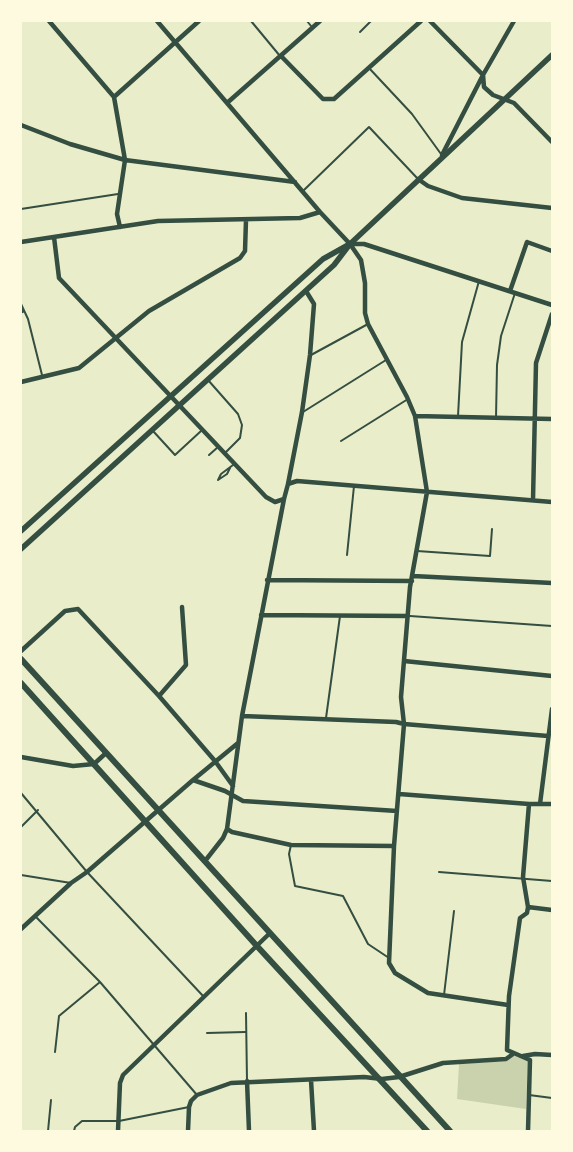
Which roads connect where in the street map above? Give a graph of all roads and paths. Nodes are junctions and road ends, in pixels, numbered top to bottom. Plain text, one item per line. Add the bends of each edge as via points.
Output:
1 (50, 21) edge
2 (157, 21) edge
3 (199, 21) edge
4 (251, 21) edge
5 (307, 21) edge
6 (320, 21) edge
7 (372, 21) edge
8 (421, 21) edge
9 (430, 21) edge
10 (514, 21) edge
11 (313, 28) junction
12 (360, 32) dead end
13 (175, 42) junction
14 (552, 55) edge
15 (281, 56) junction
16 (369, 68) junction
17 (482, 75) junction
18 (114, 97) junction
19 (504, 99) junction
20 (227, 103) junction
21 (21, 125) edge
22 (552, 133) edge
23 (547, 137) junction
24 (552, 142) edge
25 (442, 155) junction
26 (125, 160) junction
27 (418, 178) junction
28 (294, 182) junction
29 (303, 191) junction
30 (121, 194) junction
31 (552, 208) edge
32 (21, 209) edge
33 (320, 212) junction
34 (246, 220) junction
35 (120, 227) junction
36 (54, 237) junction
37 (21, 242) edge
38 (350, 244) junction
39 (552, 251) edge
40 (479, 281) junction
41 (306, 291) junction
42 (513, 292) junction
43 (21, 304) edge
44 (552, 305) edge
45 (22, 311) edge
46 (552, 314) edge
47 (368, 324) junction
48 (116, 337) junction
49 (310, 355) junction
50 (388, 359) junction
51 (42, 377) junction
52 (208, 380) junction
53 (21, 382) edge
54 (170, 396) junction
55 (408, 400) junction
56 (179, 406) junction
57 (302, 412) junction
58 (415, 416) junction
59 (458, 417) junction
60 (496, 418) junction
61 (535, 419) junction
62 (552, 419) edge
63 (152, 430) junction
64 (202, 430) junction
65 (341, 441) dead end
66 (218, 447) junction
67 (224, 454) junction
68 (209, 456) dead end
69 (232, 466) junction
70 (288, 484) junction
71 (354, 486) junction
72 (427, 492) junction
73 (284, 499) junction
74 (534, 500) junction
75 (552, 502) edge
76 (492, 529) dead end
77 (21, 531) edge
78 (21, 549) edge
79 (417, 551) junction
80 (347, 555) dead end
81 (412, 578) junction
82 (267, 580) junction
83 (552, 583) edge
84 (182, 607) dead end
85 (261, 615) junction
86 (340, 616) junction
87 (408, 616) junction
88 (552, 626) edge
89 (21, 651) edge
90 (21, 660) edge
91 (404, 661) junction
92 (552, 676) edge
93 (21, 683) edge
94 (158, 696) junction
95 (552, 711) edge
96 (242, 716) junction
97 (326, 720) junction
98 (404, 724) junction
99 (548, 736) junction
100 (238, 743) junction
101 (106, 753) junction
102 (21, 757) edge
103 (215, 761) junction
104 (94, 764) junction
105 (193, 780) junction
106 (233, 786) junction
107 (21, 793) edge
108 (399, 794) junction
109 (232, 795) junction
110 (530, 804) junction
111 (540, 804) junction
112 (552, 804) edge
113 (38, 810) junction
114 (159, 810) junction
115 (398, 811) junction
116 (145, 821) junction
117 (21, 827) edge
118 (227, 829) junction
119 (291, 844) junction
120 (394, 846) junction
121 (205, 861) junction
122 (87, 872) junction
123 (439, 872) dead end
124 (21, 875) edge
125 (523, 877) junction
126 (552, 881) edge
127 (72, 883) junction
128 (528, 907) junction
129 (552, 910) edge
130 (454, 911) dead end
131 (36, 918) junction
132 (21, 929) edge
133 (270, 933) junction
134 (256, 945) junction
135 (389, 958) junction
136 (100, 982) junction
137 (444, 996) junction
138 (204, 997) junction
139 (508, 1005) junction
140 (246, 1013) dead end
141 (207, 1032) dead end
142 (245, 1032) junction
143 (155, 1044) junction
144 (55, 1052) dead end
145 (513, 1054) junction
146 (552, 1055) edge
147 (522, 1056) junction
148 (399, 1077) junction
149 (382, 1079) junction
150 (311, 1080) junction
151 (247, 1081) junction
152 (197, 1095) junction
153 (529, 1095) junction
154 (552, 1098) edge
155 (51, 1100) dead end
156 (188, 1107) junction
157 (118, 1121) junction
158 (48, 1131) edge
159 (74, 1131) edge
160 (118, 1131) edge
161 (188, 1131) edge
162 (250, 1131) edge
163 (314, 1131) edge
164 (427, 1131) edge
165 (450, 1131) edge
166 (528, 1131) edge

1 - 18 street
2 - 13 street
3 - 13 street
4 - 15 lane
5 - 11 lane
6 - 11 street
7 - 12 lane
8 - 16 street
9 - 17 street
10 - 17 street
11 - 15 street
13 - 18 street
13 - 20 street
14 - 19 main road
15 - 16 street via 322,99 334,99
15 - 20 street
16 - 25 lane via 412,114
17 - 19 street via 484,87
17 - 25 street
18 - 26 street
19 - 23 street via 514,103
19 - 25 main road
20 - 28 street
21 - 26 street
22 - 23 lane
23 - 24 street
25 - 27 main road
26 - 28 street
26 - 30 street
27 - 29 lane via 369,127
27 - 31 street via 428,186 462,198
27 - 38 main road
28 - 29 street
29 - 33 street
30 - 32 lane
30 - 35 street via 117,214
33 - 34 street via 300,218
33 - 38 street
34 - 35 street via 158,221
34 - 48 street via 245,251 240,258 149,311
35 - 36 street
36 - 37 street
36 - 48 street via 59,278
38 - 40 street via 364,244
38 - 41 main road via 334,265
38 - 47 street via 361,260
38 - 54 main road via 323,259
39 - 42 street via 527,242
40 - 42 street
40 - 59 lane via 462,342
41 - 49 street via 314,304
41 - 52 main road
42 - 44 street
42 - 60 lane via 497,365
43 - 45 lane
45 - 51 lane via 28,319
46 - 61 street via 536,363
47 - 49 lane
47 - 50 street
48 - 51 street via 79,368
48 - 54 street
49 - 57 street
50 - 55 street
50 - 57 lane
51 - 53 street
52 - 56 main road
52 - 67 lane via 238,414 242,425 240,438
54 - 56 street
54 - 77 main road
55 - 58 street
55 - 65 lane
56 - 63 main road
56 - 64 street
57 - 70 street
58 - 59 street
58 - 72 street
59 - 60 street
60 - 61 street
61 - 62 street
61 - 74 street
63 - 64 lane via 175,455
63 - 78 main road
64 - 66 street
66 - 67 street
66 - 68 lane
67 - 69 street
69 - 69 lane via 224,471 218,480 227,474
69 - 73 street via 266,498 275,502
70 - 71 street via 296,480
70 - 73 street
71 - 72 street
71 - 80 lane
72 - 74 street
72 - 79 street
73 - 82 street
74 - 75 street
76 - 79 lane via 490,556
79 - 81 street
81 - 82 street
81 - 83 street
81 - 87 street
82 - 85 street
84 - 94 street via 186,665
85 - 86 street
85 - 96 street
86 - 87 street
86 - 97 lane
87 - 88 lane
87 - 91 street
89 - 94 street via 65,612 78,608
90 - 101 main road
91 - 92 street
91 - 98 street via 401,698
93 - 104 main road
94 - 103 street
95 - 99 street
96 - 97 street
96 - 100 street
97 - 98 street
98 - 99 street
98 - 108 street
99 - 111 street
100 - 103 street
100 - 106 street
101 - 104 street
101 - 114 main road
102 - 104 street via 73,766
103 - 105 street
103 - 106 street
104 - 116 main road
105 - 109 street
105 - 114 street
106 - 109 street
107 - 113 lane
108 - 110 street
108 - 115 street
109 - 115 street via 242,801
109 - 118 street
110 - 111 street
110 - 125 street
111 - 112 street
113 - 117 lane
113 - 122 lane
114 - 116 street
114 - 121 main road
115 - 120 street
116 - 122 street
116 - 134 main road
118 - 119 street
118 - 121 street
119 - 120 street
119 - 135 lane via 289,854 295,886 344,896 368,944
120 - 135 street
121 - 133 main road
122 - 127 street
122 - 138 lane
123 - 125 lane
124 - 127 lane
125 - 126 lane
125 - 128 street
127 - 131 street
128 - 129 street
128 - 139 street via 520,918
130 - 137 lane
131 - 132 street
131 - 136 lane
133 - 134 street
133 - 148 main road
134 - 138 street
134 - 149 main road
135 - 137 street via 395,973 428,994
136 - 143 lane
136 - 144 lane via 59,1016
137 - 139 street
138 - 143 street
139 - 145 street via 507,1050
140 - 142 lane
141 - 142 lane
142 - 151 lane
143 - 152 lane
143 - 157 street via 123,1075
145 - 147 street
145 - 148 street via 506,1059 444,1063
146 - 147 street
147 - 153 street via 530,1060
148 - 149 street
148 - 165 main road
149 - 150 street
149 - 164 main road
150 - 151 street
150 - 163 street
151 - 152 street
151 - 162 street
152 - 156 street
153 - 154 lane
153 - 166 street
155 - 158 lane
156 - 157 lane
156 - 161 street
157 - 159 lane via 82,1121
157 - 160 street

